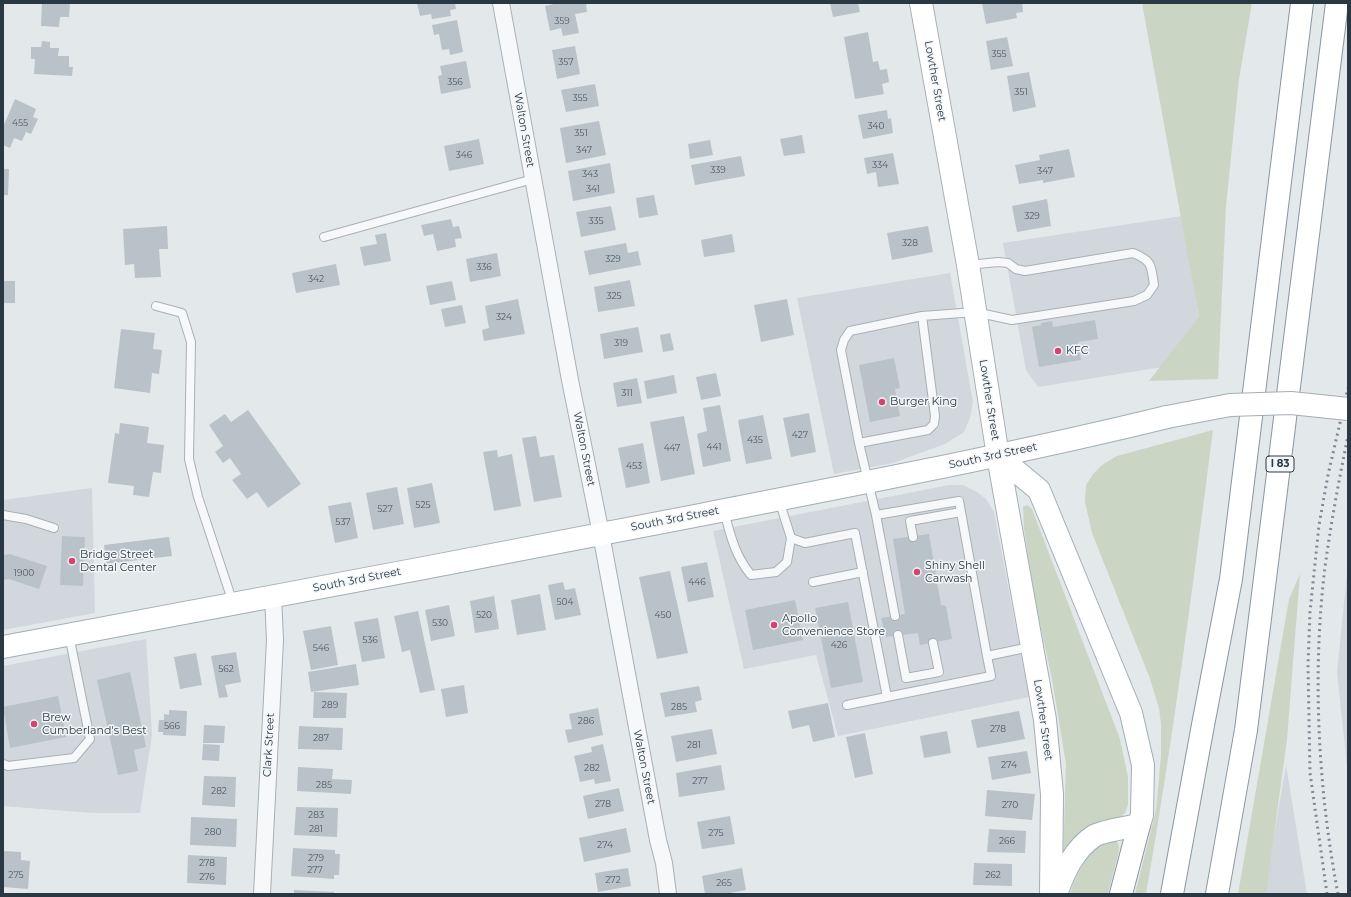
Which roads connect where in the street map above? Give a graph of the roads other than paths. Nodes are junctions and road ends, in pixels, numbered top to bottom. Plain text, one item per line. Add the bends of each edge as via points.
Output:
1 (501, 3) edge
2 (922, 3) edge
3 (1302, 3) edge
4 (1337, 3) edge
5 (533, 179) junction
6 (324, 237) dead end
7 (968, 265) junction
8 (156, 306) dead end
9 (975, 312) junction
10 (922, 316) junction
11 (1348, 408) edge
12 (859, 443) junction
13 (998, 456) junction
14 (868, 481) junction
15 (779, 499) junction
16 (724, 510) junction
17 (961, 512) junction
18 (3, 515) edge
19 (876, 516) junction
20 (54, 528) dead end
21 (601, 534) junction
22 (913, 536) dead end
23 (791, 538) junction
24 (863, 572) junction
25 (814, 582) dead end
26 (273, 596) junction
27 (233, 604) junction
28 (895, 616) dead end
29 (69, 635) junction
30 (898, 635) dead end
31 (933, 643) dead end
32 (3, 647) edge
33 (1031, 647) junction
34 (987, 656) junction
35 (887, 697) junction
36 (847, 705) dead end
37 (3, 764) edge
38 (1139, 824) junction
39 (262, 894) edge
40 (668, 894) edge
41 (1051, 894) edge
42 (1056, 894) edge
43 (1121, 894) edge
44 (1172, 894) edge
45 (1217, 894) edge

1 - 5 street, Walton Street
2 - 7 main road, Lowther Street
3 - 44 main road via 1231,579
4 - 45 main road, I 83 via 1246,730
5 - 6 lane
5 - 21 street, Walton Street
7 - 9 main road, Lowther Street
7 - 9 lane via 1008,263 1016,269 1025,271 1133,253 1143,257 1150,264 1154,285 1147,295 1134,301 1012,320
8 - 27 lane via 182,313 190,342 189,459 198,498
9 - 10 lane
9 - 13 main road, Lowther Street
10 - 12 lane via 934,424 928,430
10 - 12 lane via 850,331 844,340 841,350
11 - 13 main road, South 3rd Street, bridge via 1290,402 1230,405
12 - 14 lane
13 - 14 main road, South 3rd Street
13 - 33 main road, Lowther Street
13 - 38 main road via 1039,490 1130,713 1143,765 1142,815
14 - 15 main road, South 3rd Street
14 - 19 lane
15 - 16 main road, South 3rd Street
15 - 23 lane
16 - 21 main road, South 3rd Street
16 - 23 lane via 732,542 742,564 751,575 776,572 787,562
17 - 19 lane via 959,501
17 - 22 lane via 910,521
17 - 34 lane
18 - 20 lane
19 - 28 lane
21 - 26 main road, South 3rd Street
21 - 40 street, Walton Street
23 - 24 lane via 805,543 855,533
24 - 25 lane
24 - 35 lane
26 - 27 main road, South 3rd Street
26 - 39 street, Clark Street via 275,640
27 - 29 main road, South 3rd Street
29 - 32 main road, South 3rd Street
29 - 37 lane via 90,739 74,758 8,766
30 - 31 lane via 906,678 939,672
33 - 34 lane
33 - 41 main road, Lowther Street via 1045,720 1052,794
34 - 35 lane via 991,676
35 - 36 lane
38 - 42 main road via 1095,835 1076,853 1063,874
38 - 43 main road

